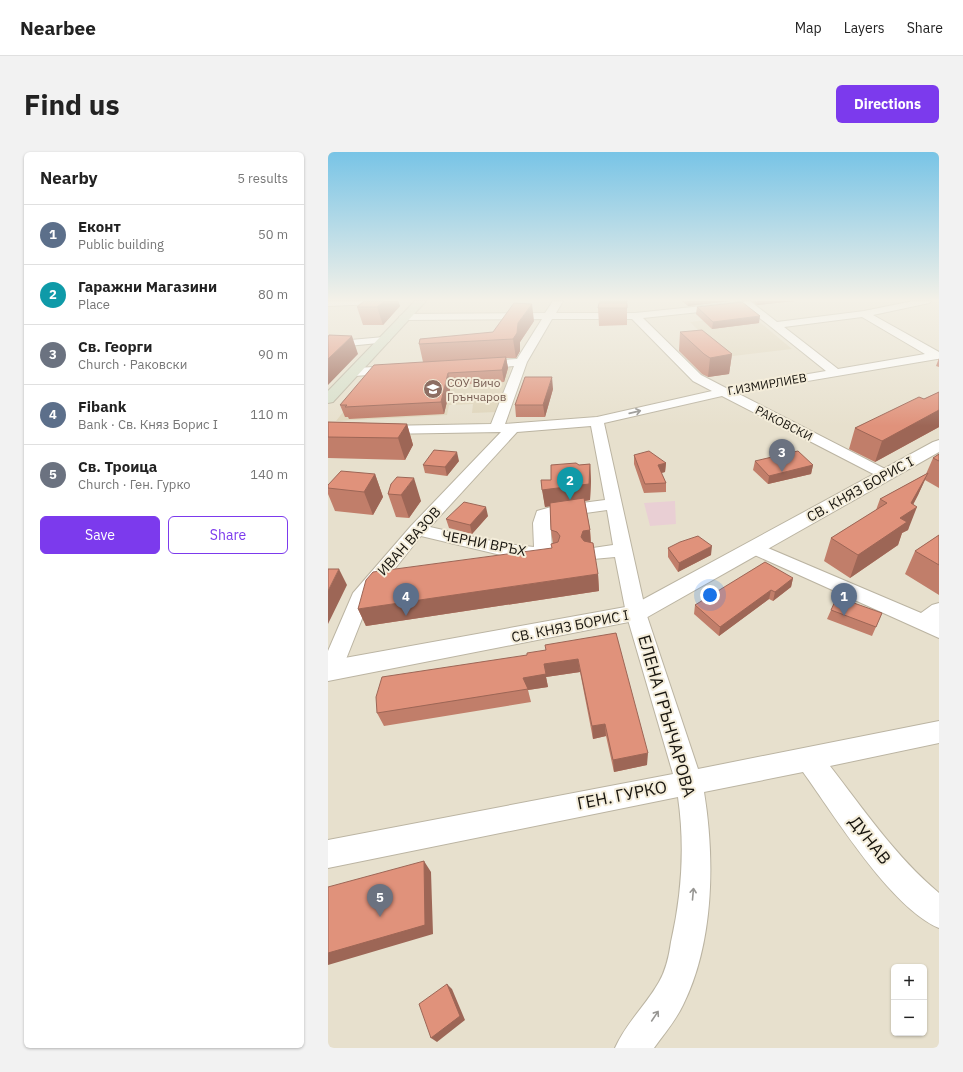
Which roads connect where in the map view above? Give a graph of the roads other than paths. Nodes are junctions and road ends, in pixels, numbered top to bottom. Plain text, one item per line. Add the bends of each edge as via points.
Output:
1 (352, 343) edge
2 (381, 343) edge
3 (532, 343) edge
4 (662, 343) edge
5 (797, 343) edge
6 (915, 343) edge
7 (328, 345) edge
8 (938, 356) edge
9 (521, 362) junction
10 (473, 365) edge
11 (409, 369) edge
12 (354, 372) junction
13 (834, 372) junction
14 (723, 392) junction
15 (328, 399) edge
16 (597, 421) junction
17 (505, 428) junction
18 (365, 431) edge
19 (939, 445) edge
20 (885, 475) junction
21 (614, 504) junction
22 (417, 530) junction
23 (754, 548) junction
24 (624, 550) junction
25 (593, 553) edge
26 (939, 610) edge
27 (636, 613) junction
28 (931, 627) edge
29 (330, 671) edge
30 (939, 732) edge
31 (808, 759) junction
32 (689, 782) junction
33 (328, 854) edge
34 (939, 913) edge
35 (633, 1048) edge

1 - 7 street
2 - 12 main road
3 - 9 street, ИВАН ВАЗОВ
4 - 14 street, РАКОВСКИ via 697,378
5 - 13 street
6 - 8 street
8 - 13 street, Г.ИЗМИРЛИЕВ
9 - 10 street
9 - 17 street, ИВАН ВАЗОВ
11 - 12 street
12 - 15 main road
13 - 14 street, Г.ИЗМИРЛИЕВ
16 -> 14 street, Г.ИЗМИРЛИЕВ
14 - 20 street, РАКОВСКИ
16 - 17 street, Г.ИЗМИРЛИЕВ
16 - 21 street, ЕЛЕНА ГРЪНЧАРОВА
17 - 18 street, Г.ИЗМИРЛИЕВ
17 - 22 street, ИВАН ВАЗОВ via 447,500
19 - 20 street, СВ. КНЯЗ БОРИС I
20 - 23 street, СВ. КНЯЗ БОРИС I
21 - 22 street, ЧЕРНИ ВРЪХ via 543,515 540,520 547,553 505,550
21 - 24 street, ЕЛЕНА ГРЪНЧАРОВА
22 - 29 street, ИВАН ВАЗОВ via 360,598
23 - 27 street, СВ. КНЯЗ БОРИС I
23 - 28 street
24 - 25 street
24 - 27 street, ЕЛЕНА ГРЪНЧАРОВА
26 - 28 street
27 - 29 street, СВ. КНЯЗ БОРИС I
27 - 32 street, ЕЛЕНА ГРЪНЧАРОВА
30 - 31 street, ГЕН. ГУРКО
31 - 32 street, ГЕН. ГУРКО
31 - 34 street, ДУНАВ via 870,842 907,886
32 - 33 street, ГЕН. ГУРКО
35 -> 32 street, ЕЛЕНА ГРЪНЧАРОВА via 671,994 683,964 691,923 697,858

